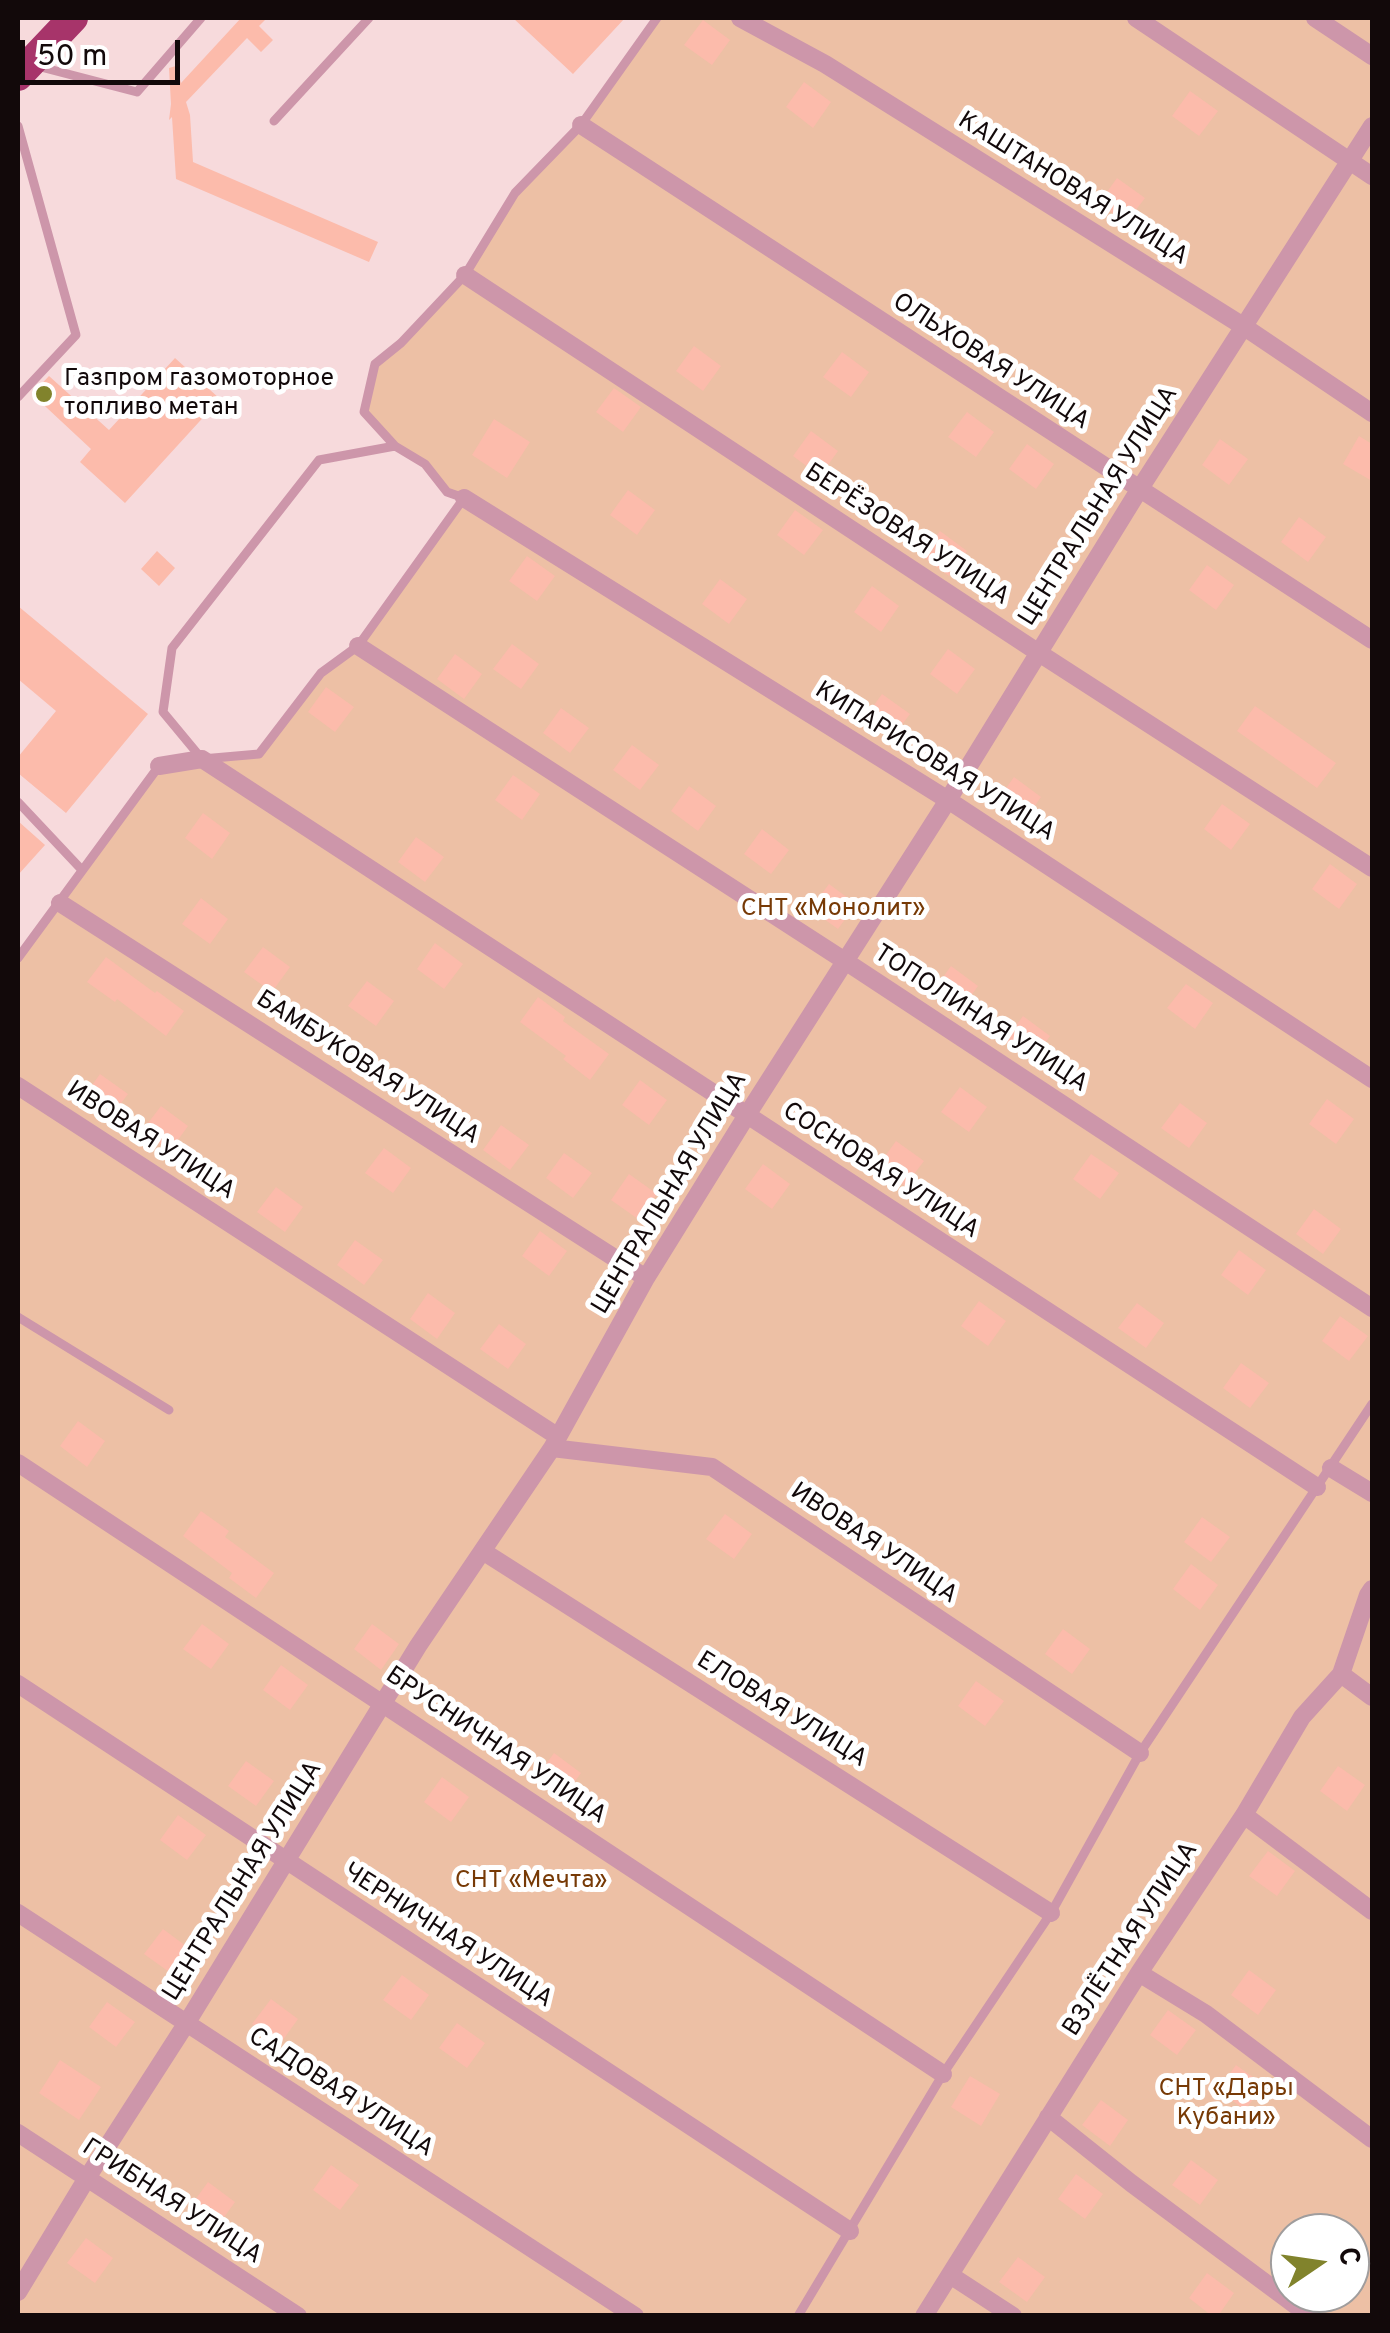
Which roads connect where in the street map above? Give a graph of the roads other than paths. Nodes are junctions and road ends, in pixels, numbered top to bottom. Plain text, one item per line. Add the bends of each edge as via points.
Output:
1 (73, 18) edge
2 (202, 18) edge
3 (369, 18) edge
4 (657, 18) edge
5 (740, 18) edge
6 (1136, 18) edge
7 (1316, 18) edge
8 (1372, 56) edge
9 (23, 70) edge
10 (274, 121) dead end
11 (581, 125) junction
12 (18, 126) edge
13 (1372, 126) edge
14 (1351, 162) junction
15 (1372, 176) edge
16 (465, 275) junction
17 (1243, 326) junction
18 (18, 397) edge
19 (1372, 413) edge
20 (395, 446) junction
21 (1139, 490) junction
22 (464, 498) junction
23 (1372, 640) edge
24 (358, 646) junction
25 (1038, 653) junction
26 (202, 759) junction
27 (159, 766) joint
28 (948, 800) junction
29 (18, 802) edge
30 (81, 868) junction
31 (1372, 868) edge
32 (60, 903) junction
33 (18, 958) edge
34 (845, 962) junction
35 (1372, 1078) edge
36 (18, 1086) edge
37 (747, 1115) junction
38 (646, 1278) junction
39 (1372, 1308) edge
40 (18, 1316) edge
41 (1372, 1404) edge
42 (169, 1410) dead end
43 (555, 1442) junction
44 (18, 1463) edge
45 (1331, 1468) junction
46 (1317, 1486) junction
47 (1372, 1492) edge
48 (484, 1552) junction
49 (1372, 1589) edge
50 (1341, 1674) junction
51 (18, 1684) edge
52 (1372, 1697) edge
53 (384, 1703) junction
54 (1140, 1752) junction
55 (1244, 1815) junction
56 (286, 1861) junction
57 (1372, 1911) edge
58 (18, 1913) edge
59 (1051, 1913) junction
60 (1139, 1972) junction
61 (186, 2024) junction
62 (943, 2074) junction
63 (1048, 2117) junction
64 (18, 2132) edge
65 (1372, 2139) edge
66 (87, 2178) junction
67 (850, 2231) junction
68 (950, 2275) junction
69 (18, 2292) edge
70 (298, 2316) edge
71 (635, 2316) edge
72 (798, 2316) edge
73 (924, 2316) edge
74 (1013, 2316) edge
75 (1310, 2316) edge

1 - 9 highway
2 - 9 lane via 137,92
3 - 10 lane
4 - 11 lane
5 - 17 street, КАШТАНОВАЯ УЛИЦА via 825,64
6 - 14 street
7 - 8 street
11 - 16 lane via 516,193
11 - 21 street, ОЛЬХОВАЯ УЛИЦА
12 - 18 lane via 76,334
13 - 14 street, ЦЕНТРАЛЬНАЯ УЛИЦА
14 - 15 street
14 - 17 street, ЦЕНТРАЛЬНАЯ УЛИЦА
16 - 20 lane via 375,364 364,412
16 - 25 street, БЕРЁЗОВАЯ УЛИЦА
17 - 19 street, КАШТАНОВАЯ УЛИЦА
17 - 21 street, ЦЕНТРАЛЬНАЯ УЛИЦА
20 - 22 lane via 425,464 447,492
20 - 26 lane via 319,460 172,648 163,712
21 - 23 street, ОЛЬХОВАЯ УЛИЦА
21 - 25 street, ЦЕНТРАЛЬНАЯ УЛИЦА
22 - 24 lane
22 - 28 street, КИПАРИСОВАЯ УЛИЦА
24 - 26 lane via 321,673 260,754
24 - 34 street, ТОПОЛИНАЯ УЛИЦА
25 - 28 street, ЦЕНТРАЛЬНАЯ УЛИЦА
25 - 31 street, БЕРЁЗОВАЯ УЛИЦА
26 - 27 street
26 - 37 street, СОСНОВАЯ УЛИЦА
27 - 30 lane
28 - 34 street, ЦЕНТРАЛЬНАЯ УЛИЦА
28 - 35 street, КИПАРИСОВАЯ УЛИЦА
29 - 30 lane
30 - 32 lane
32 - 33 lane
32 - 38 street, БАМБУКОВАЯ УЛИЦА
34 - 37 street, ЦЕНТРАЛЬНАЯ УЛИЦА
34 - 39 street, ТОПОЛИНАЯ УЛИЦА
36 - 43 street, ИВОВАЯ УЛИЦА
37 - 38 street, ЦЕНТРАЛЬНАЯ УЛИЦА
37 - 46 street, СОСНОВАЯ УЛИЦА
38 - 43 street, ЦЕНТРАЛЬНАЯ УЛИЦА
40 - 42 lane
41 - 45 lane
43 - 48 street, ЦЕНТРАЛЬНАЯ УЛИЦА
43 - 54 street, ИВОВАЯ УЛИЦА via 712,1468
44 - 53 street, БРУСНИЧНАЯ УЛИЦА
45 - 46 lane
45 - 47 street
46 - 54 lane
48 - 53 street, ЦЕНТРАЛЬНАЯ УЛИЦА
48 - 59 street, ЕЛОВАЯ УЛИЦА
49 - 50 street, ВЗЛЁТНАЯ УЛИЦА
50 - 52 street
50 - 55 street, ВЗЛЁТНАЯ УЛИЦА via 1302,1717
51 - 56 street, ЧЕРНИЧНАЯ УЛИЦА
53 - 56 street, ЦЕНТРАЛЬНАЯ УЛИЦА
53 - 62 street, БРУСНИЧНАЯ УЛИЦА
54 - 59 lane
55 - 57 street
55 - 60 street, ВЗЛЁТНАЯ УЛИЦА
56 - 61 street, ЦЕНТРАЛЬНАЯ УЛИЦА
56 - 67 street, ЧЕРНИЧНАЯ УЛИЦА
58 - 61 street, САДОВАЯ УЛИЦА
59 - 62 lane
60 - 63 street, ВЗЛЁТНАЯ УЛИЦА
60 - 65 street
61 - 66 street, ЦЕНТРАЛЬНАЯ УЛИЦА
61 - 71 street, САДОВАЯ УЛИЦА
62 - 67 lane
63 - 68 street, ВЗЛЁТНАЯ УЛИЦА
63 - 75 street
64 - 66 street, ГРИБНАЯ УЛИЦА
66 - 69 street, ЦЕНТРАЛЬНАЯ УЛИЦА
66 - 70 street, ГРИБНАЯ УЛИЦА
67 - 72 lane
68 - 73 street, ВЗЛЁТНАЯ УЛИЦА
68 - 74 street

